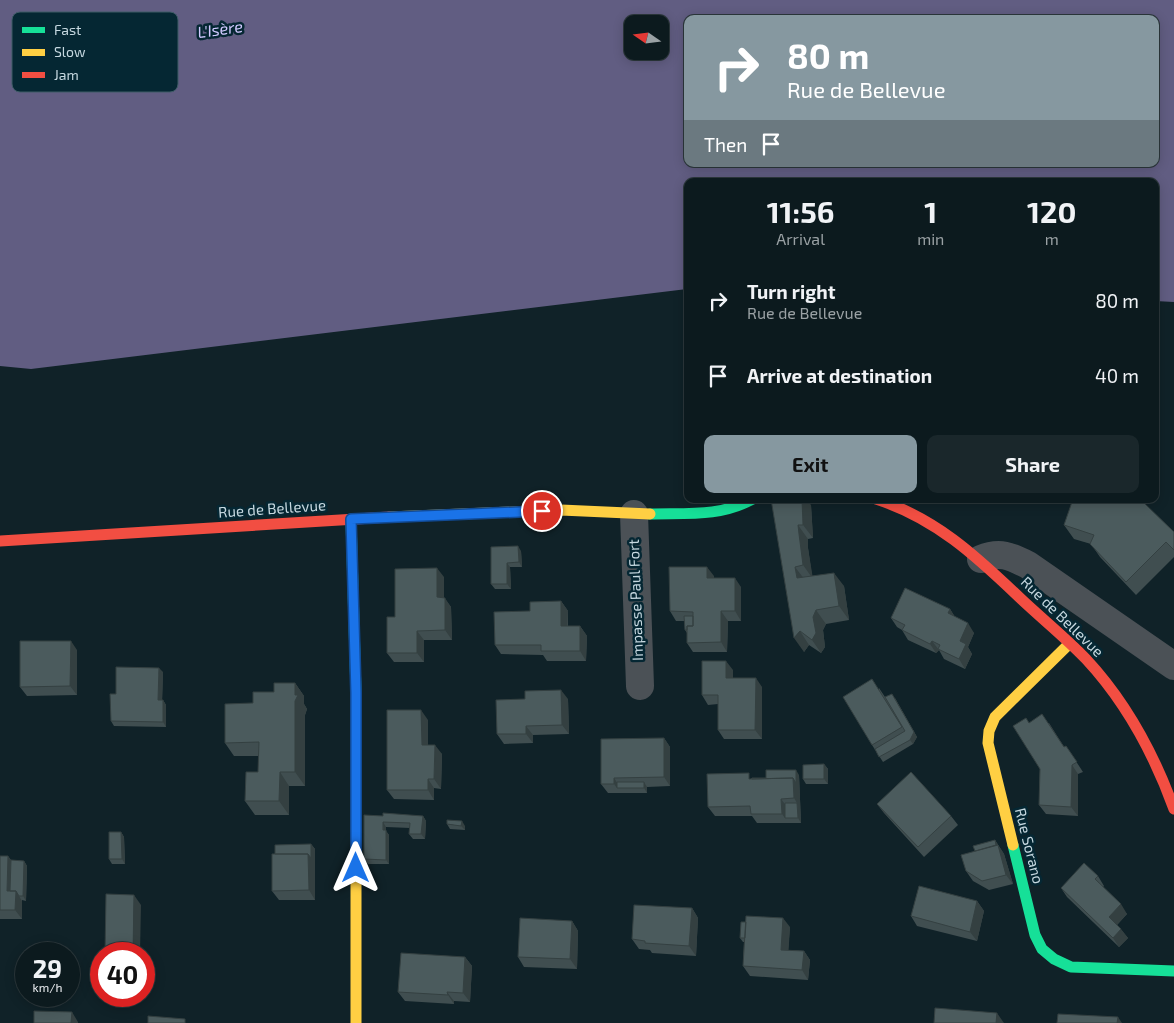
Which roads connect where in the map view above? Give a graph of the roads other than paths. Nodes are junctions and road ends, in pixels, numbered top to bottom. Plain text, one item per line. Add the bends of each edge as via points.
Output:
1 (745, 503) edge
2 (893, 503) edge
3 (634, 514) junction
4 (351, 519) junction
5 (0, 541) edge
6 (981, 560) junction
7 (1069, 644) junction
8 (1174, 666) edge
9 (640, 686) dead end
10 (1174, 810) edge
11 (1174, 971) edge
12 (356, 1023) edge

1 - 3 street, Rue de Bellevue via 714,513
2 - 6 street, Rue de Bellevue via 925,517
3 - 4 street, Rue de Bellevue via 562,510
3 - 9 street, Impasse Paul Fort
4 - 5 street, Rue de Bellevue
4 - 12 street via 356,693
6 - 7 street, Rue de Bellevue
6 - 8 street via 1003,554 1028,565
7 - 10 street, Rue de Bellevue via 1094,668 1122,704 1146,744
7 - 11 street, Rue Sorano via 995,716 989,730 988,743 1034,935 1042,949 1071,967

